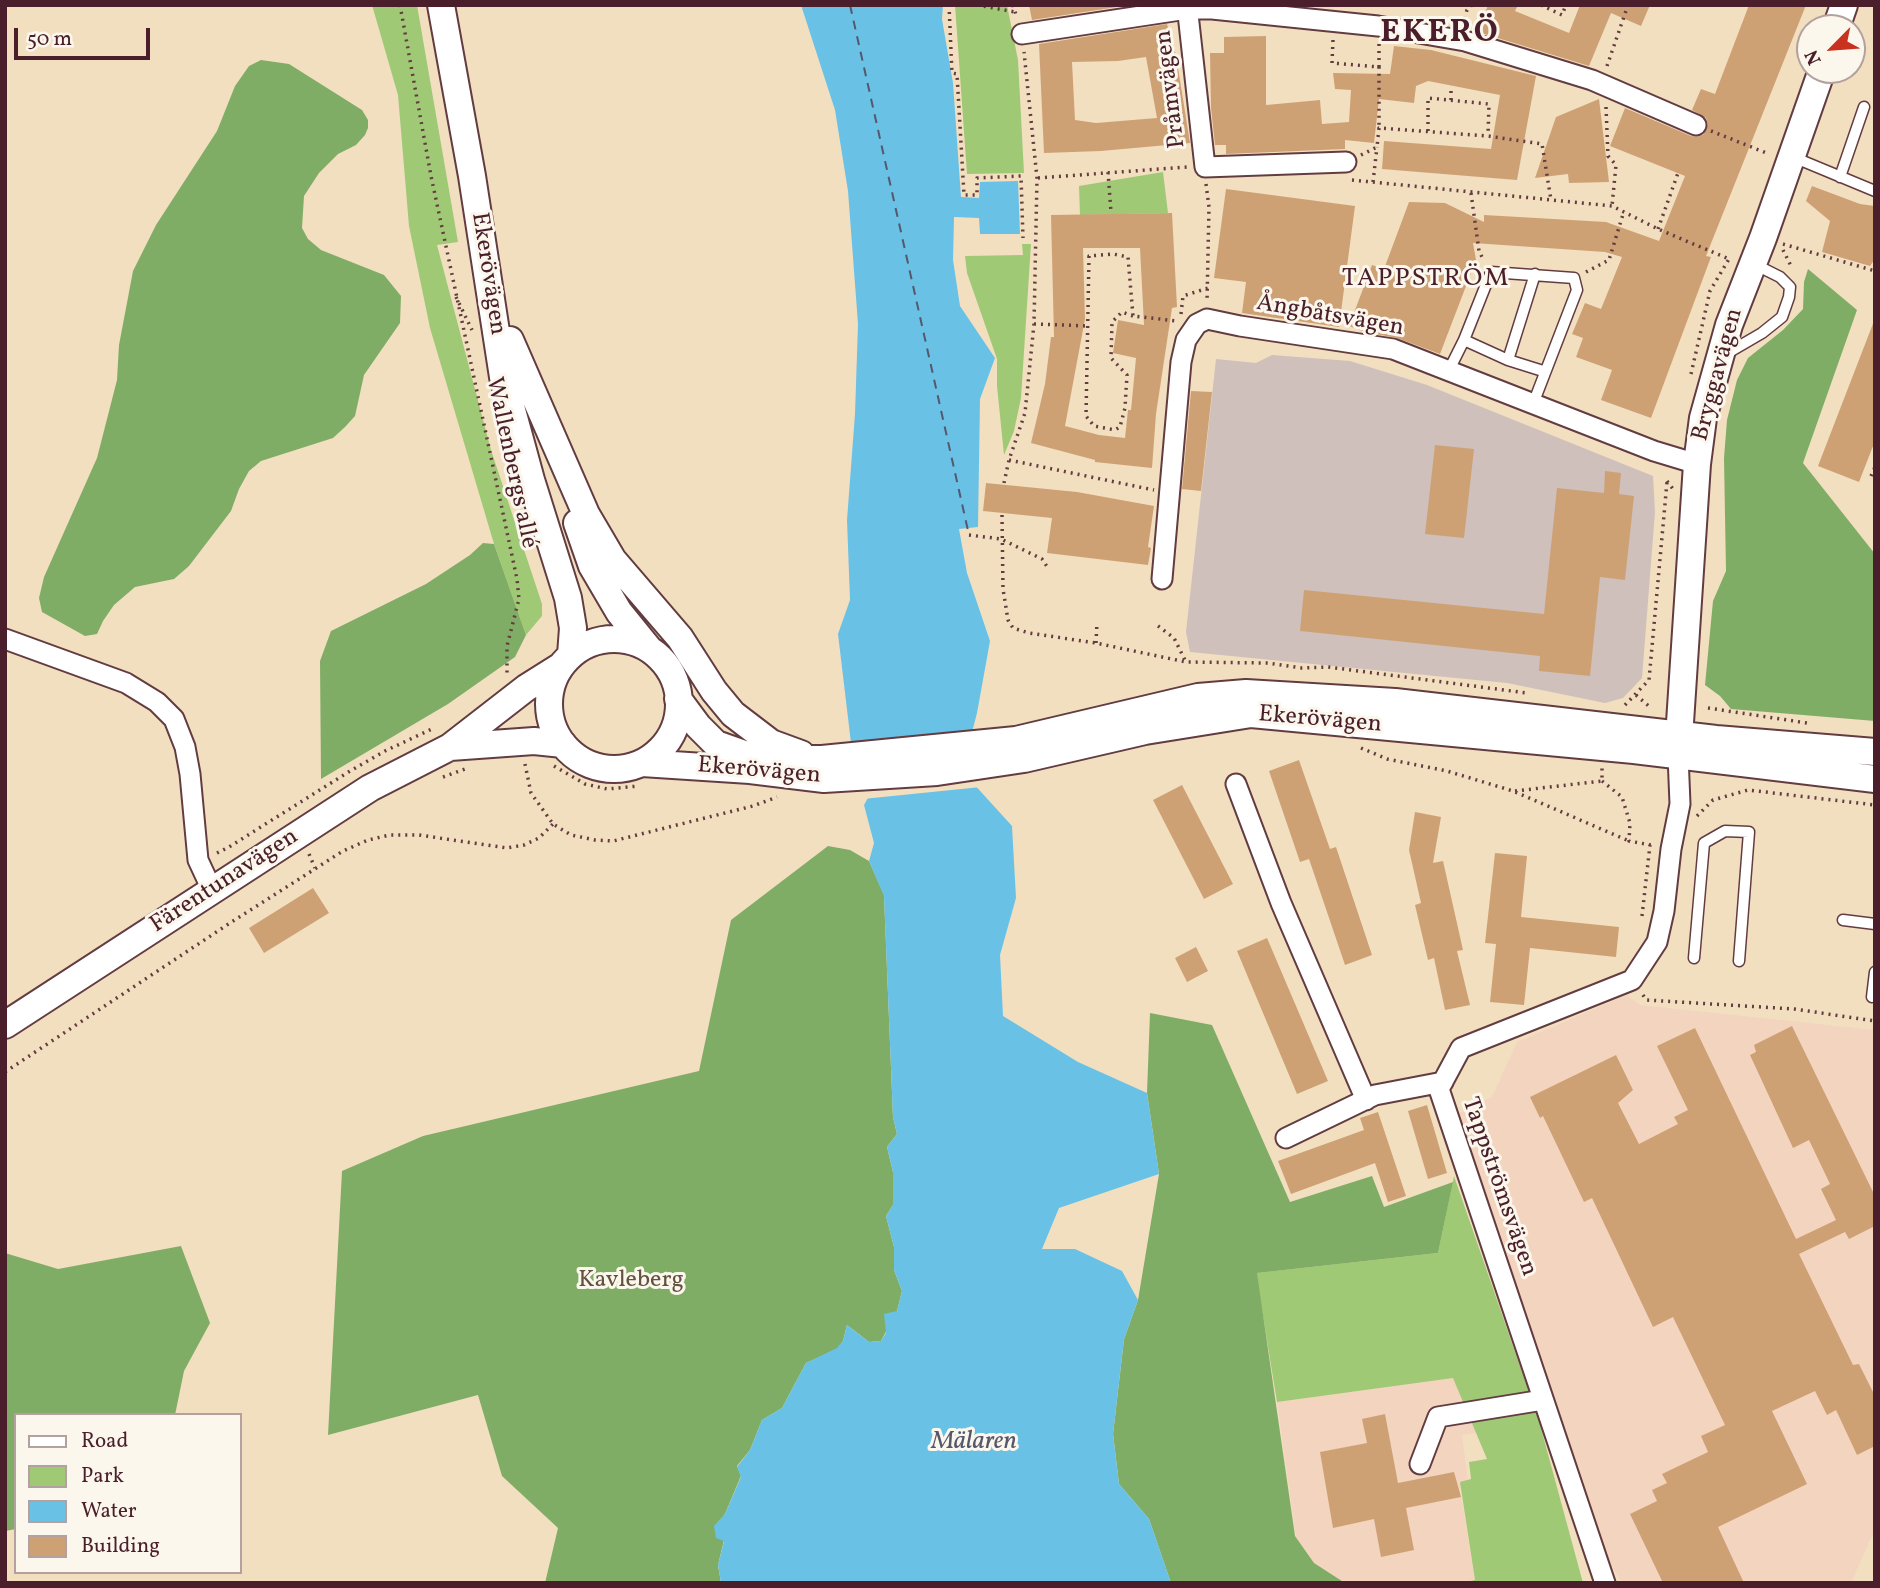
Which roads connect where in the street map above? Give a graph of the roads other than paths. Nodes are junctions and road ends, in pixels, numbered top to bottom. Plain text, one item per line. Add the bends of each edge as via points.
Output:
1 (441, 5) edge
2 (1187, 7) edge
3 (1325, 15) edge
4 (1022, 34) road end
5 (1815, 84) edge
6 (1864, 107) dead end
7 (1696, 125) road end
8 (1782, 156) junction
9 (1343, 171) road end
10 (472, 177) junction
11 (1840, 177) junction
12 (1875, 191) edge
13 (1740, 261) junction
14 (1535, 274) junction
15 (510, 340) junction
16 (1464, 340) junction
17 (1719, 357) junction
18 (1508, 360) junction
19 (1449, 370) junction
20 (1544, 371) junction
21 (1533, 404) junction
22 (1697, 464) junction
23 (1162, 579) dead end
24 (5, 639) edge
25 (649, 649) junction
26 (566, 660) junction
27 (678, 699) junction
28 (447, 736) junction
29 (563, 744) junction
30 (1679, 745) junction
31 (1875, 752) edge
32 (821, 766) junction
33 (643, 774) junction
34 (1875, 779) edge
35 (1236, 783) dead end
36 (212, 890) junction
37 (1843, 920) dead end
38 (1875, 924) edge
39 (1694, 958) dead end
40 (1739, 961) dead end
41 (1875, 972) edge
42 (1872, 997) dead end
43 (5, 1025) edge
44 (1443, 1082) junction
45 (1366, 1100) junction
46 (1286, 1138) dead end
47 (1544, 1400) junction
48 (1420, 1464) dead end
49 (1605, 1583) edge

1 - 10 main road, Ekerövägen
2 - 3 street
2 - 4 street
2 - 9 street, Pråmvägen via 1205,167
3 - 7 street via 1465,41 1659,103
5 - 8 main road, Bryggavägen
6 - 11 lane
8 - 11 lane
8 - 13 main road, Bryggavägen
10 - 15 main road, Ekerövägen
10 - 26 main road, Ekerövägen via 503,377 568,598 573,628
11 - 12 lane
13 - 17 main road, Bryggavägen
13 - 17 lane via 1780,277 1790,287 1782,317
14 - 16 lane via 1490,272
14 - 18 lane
14 - 20 lane via 1574,278 1577,290
15 - 25 main road, Ekerövägen via 592,566 619,612
15 - 32 main road, Ekerövägen via 586,514 612,559 680,638 733,714 771,743
16 - 18 lane
16 - 19 lane
17 - 22 main road, Bryggavägen
18 - 20 lane
19 - 21 street, Ångbåtsvägen
19 - 23 street, Ångbåtsvägen via 1393,349 1202,321 1186,340 1181,362
20 - 21 lane
21 - 22 street, Ångbåtsvägen
22 - 30 main road, Bryggavägen
24 - 36 street via 126,683 174,719 190,774 198,860
25 - 26 main road via 611,639 585,647
25 - 27 main road via 668,668
26 - 28 main road, Färentunavägen
26 - 29 main road via 550,692 549,705
27 - 32 main road, Ekerövägen via 716,744 758,759
27 - 33 main road via 668,739
28 - 29 main road, Färentunavägen
28 - 36 main road, Färentunavägen
29 - 33 main road via 579,759 601,767 629,767
30 - 31 main road, Ekerövägen
30 - 32 main road, Ekerövägen via 1395,702 1246,693 1198,697 1024,759 937,772
30 - 34 main road, Ekerövägen
30 - 44 street, Tappströmsvägen via 1680,804 1664,911 1657,942 1632,980 1461,1048
32 - 33 main road, Ekerövägen
35 - 45 street via 1286,915
36 - 43 main road, Färentunavägen
37 - 38 lane
39 - 40 lane via 1704,843 1725,831 1749,832
41 - 42 lane
44 - 45 street
44 - 47 street, Tappströmsvägen via 1439,1089
45 - 46 street
47 - 48 street via 1438,1417
47 - 49 street, Tappströmsvägen

